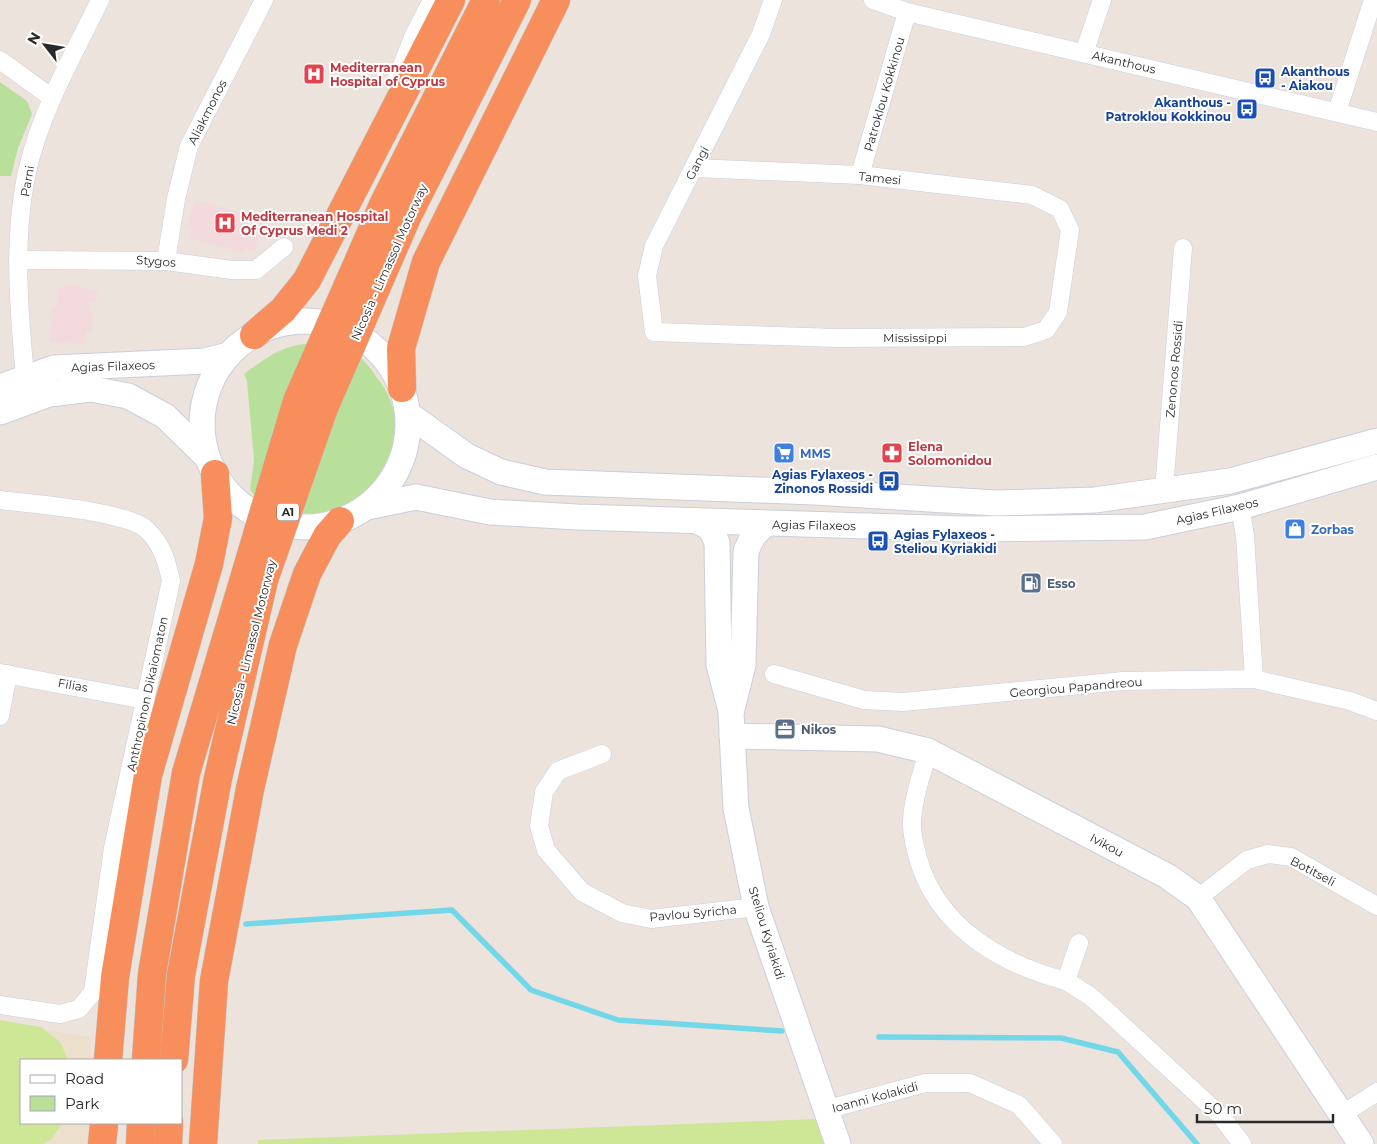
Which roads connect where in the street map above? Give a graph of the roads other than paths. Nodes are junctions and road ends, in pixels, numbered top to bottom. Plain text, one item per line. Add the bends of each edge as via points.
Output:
1 (100, 0) edge
2 (264, 0) edge
3 (432, 0) edge
4 (451, 0) edge
5 (486, 0) edge
6 (517, 0) edge
7 (556, 0) edge
8 (773, 0) edge
9 (873, 0) edge
10 (1102, 0) edge
11 (1373, 0) edge
12 (907, 12) junction
13 (1084, 53) junction
14 (0, 60) edge
15 (52, 98) junction
16 (1337, 112) junction
17 (1377, 122) edge
18 (695, 168) junction
19 (860, 175) junction
20 (355, 188) junction
21 (1060, 208) joint
22 (284, 247) dead end
23 (1183, 248) dead end
24 (18, 260) junction
25 (166, 261) junction
26 (654, 332) joint
27 (254, 335) junction
28 (229, 355) junction
29 (25, 376) junction
30 (0, 387) edge
31 (402, 388) junction
32 (0, 412) edge
33 (408, 414) junction
34 (1377, 441) edge
35 (211, 466) junction
36 (1377, 467) edge
37 (1164, 490) junction
38 (0, 500) edge
39 (367, 507) junction
40 (1240, 507) junction
41 (340, 521) junction
42 (697, 521) junction
43 (765, 524) junction
44 (4, 674) edge
45 (774, 674) dead end
46 (1254, 680) junction
47 (145, 700) junction
48 (1377, 711) edge
49 (0, 716) edge
50 (732, 724) junction
51 (928, 750) junction
52 (602, 754) dead end
53 (1198, 898) junction
54 (1377, 906) edge
55 (756, 907) junction
56 (1079, 943) dead end
57 (1066, 981) junction
58 (0, 1005) edge
59 (108, 1059) edge
60 (146, 1059) edge
61 (174, 1059) edge
62 (1377, 1092) edge
63 (825, 1110) junction
64 (1341, 1115) junction
65 (104, 1124) edge
66 (142, 1124) edge
67 (169, 1124) edge
68 (102, 1144) edge
69 (140, 1144) edge
70 (168, 1144) edge
71 (203, 1144) edge
72 (838, 1144) edge
73 (1053, 1144) edge
74 (1242, 1144) edge
75 (1361, 1144) edge

1 - 15 street, Parni
2 - 25 street, Aliakmonos via 189,146
3 - 20 street via 414,35
4 - 20 highway
5 - 60 highway, Nicosia - Limassol Motorway / A1, bridge via 384,203 297,401 186,773 152,974
6 - 61 highway, Nicosia - Limassol Motorway / A1, bridge via 408,215 324,408 264,580 216,788 181,975
7 - 31 highway via 426,262 401,348
8 - 18 street, Gangi via 761,34
9 - 12 street, Akanthous
10 - 13 street
11 - 16 street
12 - 13 street, Akanthous
12 - 19 street, Patroklou Kokkinou
13 - 16 street, Akanthous
14 - 15 street
15 - 24 street, Parni via 33,146 21,217
16 - 17 street, Akanthous
18 - 19 street, Tamesi
18 - 26 street, Gangi via 654,246 648,276
19 - 21 street, Tamesi via 1032,195
20 - 27 highway via 307,280 283,310
21 - 26 street, Mississippi via 1070,230 1058,312 1046,330 1024,337 836,338
22 - 25 street, Stygos via 256,270
23 - 37 street, Zenonos Rossidi
24 - 25 street, Stygos
24 - 29 street, Parni
27 - 28 main road
27 - 31 main road via 287,322 322,322 355,333 383,355
28 - 29 main road, Agias Filaxeos via 206,362 54,368
28 - 35 main road via 210,386 202,421
29 - 30 main road, Agias Filaxeos
31 - 33 main road
32 - 35 main road, Agias Filaxeos via 49,394 92,389 128,396 165,416
33 - 37 main road via 467,456 502,472 546,482 814,492 996,503 1095,500
33 - 39 main road via 407,441 400,466 386,489
34 - 37 main road via 1230,481
35 - 41 main road, Agias Filaxeos via 234,499 259,517 285,526 313,527
35 - 59 highway via 218,518 209,564 148,774 115,976
36 - 40 main road, Agias Filaxeos
38 - 47 street, Anthropinon Dikaiomaton via 122,518 146,529 165,553 172,581
39 - 41 main road, Agias Filaxeos
39 - 42 main road, Agias Filaxeos via 416,497 490,512
40 - 43 main road, Agias Filaxeos via 1145,527 966,529
40 - 46 street
41 - 71 highway via 327,536 308,574 283,645 252,779 214,981
42 - 43 main road, Agias Filaxeos
42 - 50 main road, Steliou Kyriakidi via 711,528 718,543 719,665
43 - 50 main road, Steliou Kyriakidi via 753,536 746,551 743,665
44 - 47 street, Filias
44 - 49 street
45 - 46 street, Georgiou Papandreou via 864,700 904,702 1123,681
46 - 48 street, Georgiou Papandreou via 1350,701
47 - 58 street, Anthropinon Dikaiomaton via 113,848 93,992 79,1009 60,1014
50 - 51 main road, Ivikou via 878,739
50 - 55 main road, Steliou Kyriakidi via 736,808
51 - 53 main road, Ivikou via 1167,876
51 - 57 street via 915,797 912,823 922,875 935,899 964,932 1006,960
52 - 55 street, Pavlou Syricha via 558,771 544,792 539,826 546,850 582,892 622,913 651,919
53 - 54 street, Botitseli via 1247,860 1268,854 1291,857
53 - 64 main road, Ivikou
55 - 63 main road, Steliou Kyriakidi
56 - 57 street
57 - 74 street via 1096,1001 1221,1116
62 - 64 street
63 - 72 main road, Steliou Kyriakidi
63 - 73 street, Ioanni Kolakidi via 925,1083 970,1083 1019,1105
64 - 75 main road, Ivikou
65 - 68 highway
66 - 69 highway
67 - 70 highway

